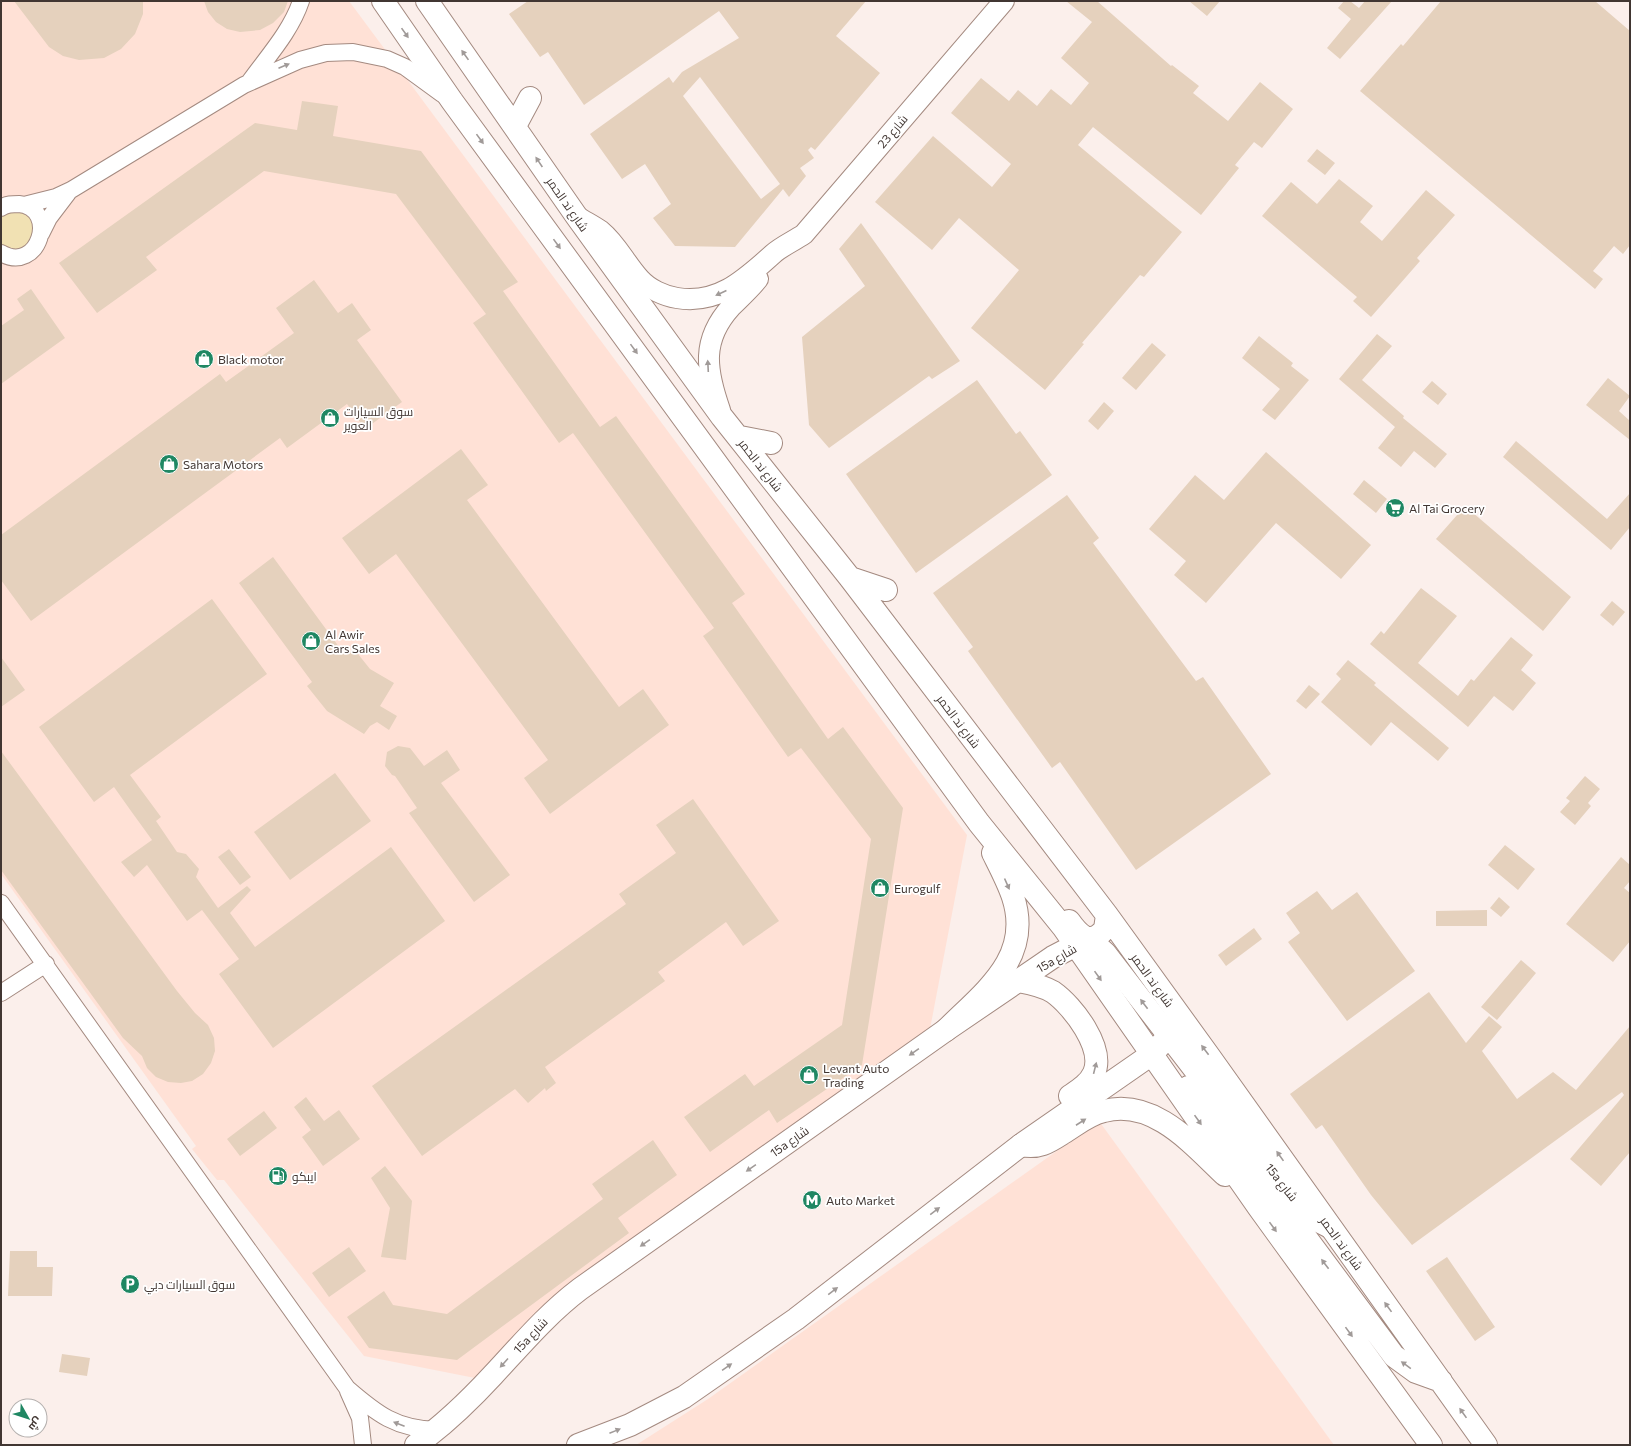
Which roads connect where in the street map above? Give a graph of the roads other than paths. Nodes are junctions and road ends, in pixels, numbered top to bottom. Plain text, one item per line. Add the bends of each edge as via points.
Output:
1 (301, 1) edge
2 (383, 1) edge
3 (427, 1) edge
4 (1004, 1) edge
5 (249, 82) junction
6 (530, 98) dead end
7 (452, 101) junction
8 (515, 126) junction
9 (71, 190) junction
10 (24, 206) junction
11 (1, 208) edge
12 (577, 217) junction
13 (42, 234) junction
14 (774, 253) junction
15 (3, 256) edge
16 (722, 417) junction
17 (740, 437) junction
18 (771, 444) dead end
19 (850, 578) junction
20 (886, 590) dead end
21 (906, 721) junction
22 (979, 823) junction
23 (1, 903) edge
24 (1107, 915) junction
25 (1076, 944) junction
26 (46, 964) junction
27 (1018, 981) junction
28 (1, 993) edge
29 (1176, 1011) junction
30 (946, 1030) junction
31 (1168, 1035) junction
32 (1152, 1054) junction
33 (1180, 1094) junction
34 (1021, 1145) junction
35 (1259, 1208) junction
36 (1330, 1227) junction
37 (1442, 1382) junction
38 (347, 1388) junction
39 (437, 1430) junction
40 (363, 1445) edge
41 (416, 1445) edge
42 (578, 1445) edge
43 (1431, 1445) edge
44 (1486, 1445) edge

1 - 5 street via 283,37
2 -> 7 main road
8 -> 3 main road, شارع ند الحمر
4 - 14 street, شارع 23 via 804,234
5 -> 7 street via 300,60 326,53 354,52 388,59 405,67
5 - 9 street
6 - 8 main road
7 -> 21 main road
12 -> 8 main road, شارع ند الحمر
9 - 10 street
9 - 13 street via 49,218
10 - 11 street via 12,204
10 - 13 street via 38,217
14 -> 12 street, شارع 23 via 758,269 719,294 703,299 686,300 670,297 641,281 602,232
12 - 16 main road, شارع ند الحمر
13 - 15 street via 36,247 27,254 17,258
16 -> 14 street, شارع 23 via 709,373 708,355 711,338 720,321 756,282
16 - 17 main road, شارع ند الحمر
17 - 18 main road
17 - 19 main road, شارع ند الحمر
19 - 20 main road
19 - 24 main road, شارع ند الحمر
21 - 22 main road
21 - 24 main road via 950,758 1078,933 1089,938 1101,934 1105,930
22 - 25 main road
22 -> 30 main road via 1013,898 1016,937 1011,956 1002,973
23 - 26 street
24 - 29 main road, شارع ند الحمر
25 - 27 main road, 15a شارع
31 -> 25 main road, 15a شارع via 1105,953 1097,946
25 -> 32 main road
26 - 28 street
26 - 38 street
27 - 30 main road, 15a شارع
34 -> 27 main road via 1048,1114 1087,1083 1095,1072 1097,1058 1085,1028 1066,1004 1053,992
29 - 31 main road
36 -> 29 main road, شارع ند الحمر
30 -> 39 main road, 15a شارع via 558,1306 476,1394
31 - 32 main road
31 - 36 main road, 15a شارع via 1293,1197 1318,1221
32 - 33 main road
32 - 34 main road
33 -> 35 main road
37 -> 33 main road via 1416,1372 1394,1356 1197,1091 1188,1087
34 -> 35 main road via 1030,1147 1047,1143 1090,1116 1103,1111 1129,1109 1142,1112 1170,1125 1185,1137
42 -> 34 main road via 630,1425 689,1393 796,1319
35 -> 43 main road
37 -> 36 main road, شارع ند الحمر
44 -> 37 main road, شارع ند الحمر
39 -> 38 street via 408,1427 386,1419
38 - 40 street via 360,1418
39 - 41 main road, 15a شارع

